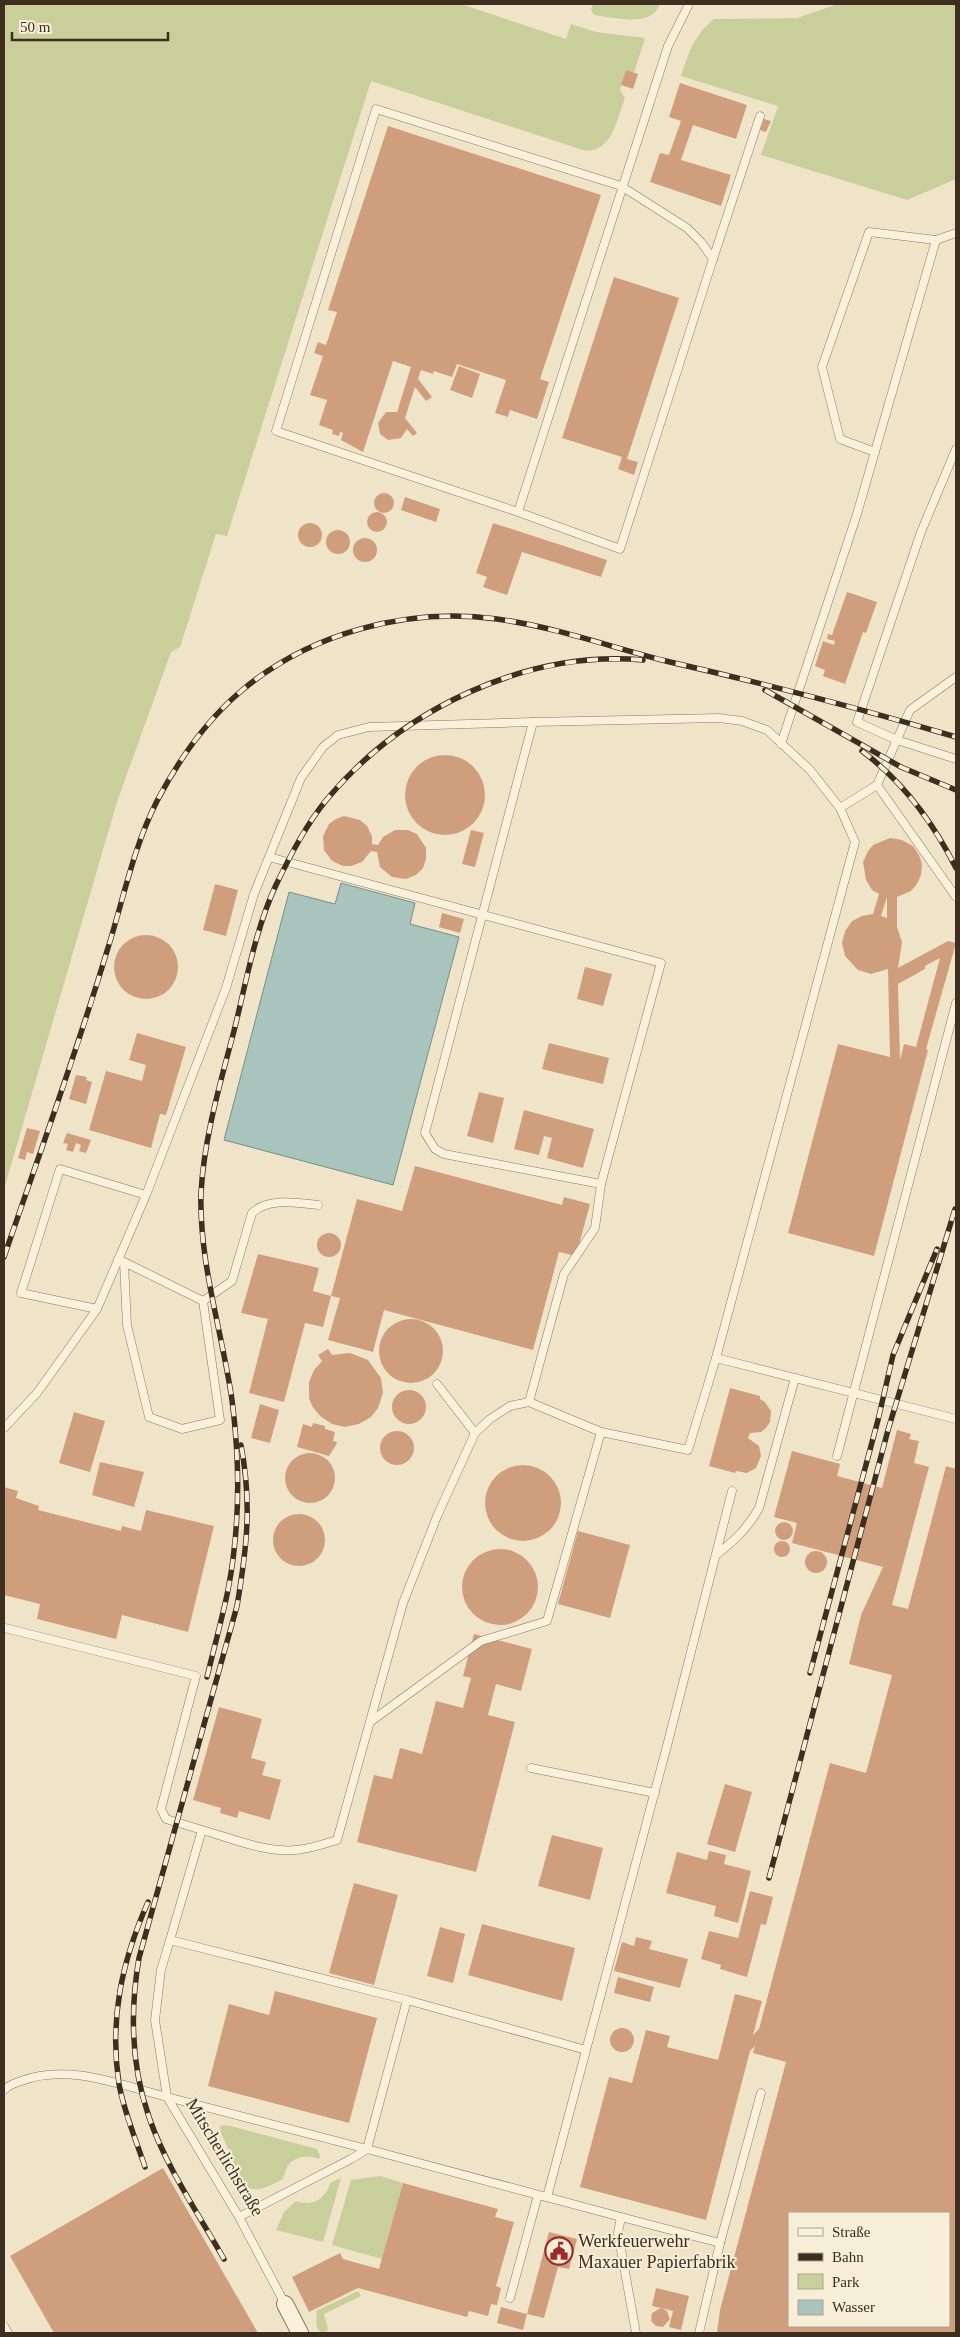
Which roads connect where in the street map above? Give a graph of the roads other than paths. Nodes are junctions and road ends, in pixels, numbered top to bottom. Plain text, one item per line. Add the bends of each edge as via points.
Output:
1 (689, 4) edge
2 (760, 116) dead end
3 (622, 186) junction
4 (956, 233) edge
5 (936, 240) junction
6 (713, 259) junction
7 (956, 449) edge
8 (875, 452) junction
9 (518, 512) junction
10 (956, 678) edge
11 (533, 722) junction
12 (897, 740) junction
13 (782, 744) junction
14 (956, 759) edge
15 (877, 785) junction
16 (840, 808) junction
17 (269, 857) junction
18 (956, 897) edge
19 (483, 913) junction
20 (956, 1002) edge
21 (601, 1184) junction
22 (146, 1195) junction
23 (318, 1205) dead end
24 (121, 1261) junction
25 (203, 1301) junction
26 (97, 1309) junction
27 (716, 1358) junction
28 (795, 1378) junction
29 (437, 1384) dead end
30 (853, 1393) junction
31 (529, 1402) junction
32 (956, 1419) edge
33 (4, 1428) edge
34 (601, 1432) junction
35 (475, 1433) junction
36 (837, 1456) dead end
37 (732, 1491) dead end
38 (716, 1555) junction
39 (5, 1628) dead end
40 (370, 1722) junction
41 (531, 1768) dead end
42 (655, 1793) junction
43 (202, 1830) junction
44 (170, 1940) junction
45 (407, 2000) junction
46 (586, 2050) junction
47 (4, 2090) edge
48 (760, 2093) dead end
49 (167, 2097) junction
50 (367, 2149) junction
51 (538, 2195) junction
52 (547, 2197) junction
53 (239, 2217) junction
54 (621, 2217) junction
55 (720, 2243) junction
56 (510, 2298) dead end
57 (285, 2304) joint
58 (4, 2326) edge
59 (8, 2333) edge
60 (300, 2333) edge
61 (636, 2333) edge
62 (699, 2333) edge

1 - 3 lane via 668,46
2 - 6 lane
3 - 6 lane via 687,228
3 - 9 lane
3 - 9 lane via 376,109 373,118 276,431
4 - 5 lane
5 - 8 lane
5 - 8 lane via 868,232 822,367 840,439
6 - 9 lane via 620,549
7 - 12 lane via 921,532 857,722
8 - 13 lane
10 - 12 lane via 910,710
11 - 13 lane via 719,718 742,721 767,730
11 - 17 lane via 369,727 338,735 323,748 301,778
11 - 19 lane
12 - 14 lane
12 - 15 lane
13 - 16 lane via 810,770
15 - 16 lane
15 - 18 lane
16 - 27 lane via 855,842
17 - 19 lane
17 - 22 lane via 254,894 226,988
19 - 21 lane via 661,963
19 - 21 lane via 425,1133 435,1149 444,1154
20 - 30 lane
21 - 31 lane via 595,1228 564,1274
22 - 24 lane
22 - 26 lane via 60,1169 21,1294
23 - 25 lane via 270,1203 257,1208 252,1213 232,1281
24 - 25 lane
24 - 25 lane via 126,1325 149,1417 182,1429 220,1420
24 - 26 lane
26 - 33 lane via 37,1393
27 - 28 lane
27 - 34 lane via 688,1450
28 - 30 lane
28 - 38 lane via 759,1508 751,1523
29 - 35 lane
30 - 32 lane
30 - 36 lane
31 - 34 lane
31 - 35 lane via 510,1406
34 - 40 lane via 547,1621 481,1641
35 - 40 lane via 403,1603
37 - 38 lane
38 - 42 lane
39 - 43 lane via 196,1676 161,1809 166,1819
40 - 43 lane via 337,1840 298,1850 272,1850
41 - 42 lane
42 - 46 lane
43 - 44 lane
44 - 45 lane
44 - 49 lane via 161,1970 156,2020
45 - 46 lane
45 - 50 lane
46 - 52 lane
47 - 49 lane, Mitscherlichstraße via 30,2078 68,2074 92,2077
48 - 55 lane
49 - 50 lane
49 - 53 lane, Mitscherlichstraße
50 - 51 lane
50 - 53 lane
51 - 52 lane
51 - 56 lane
52 - 54 lane
53 - 57 lane, Mitscherlichstraße
54 - 55 lane
54 - 61 lane via 618,2233
55 - 62 lane
57 - 60 street, Mitscherlichstraße
58 - 59 lane

